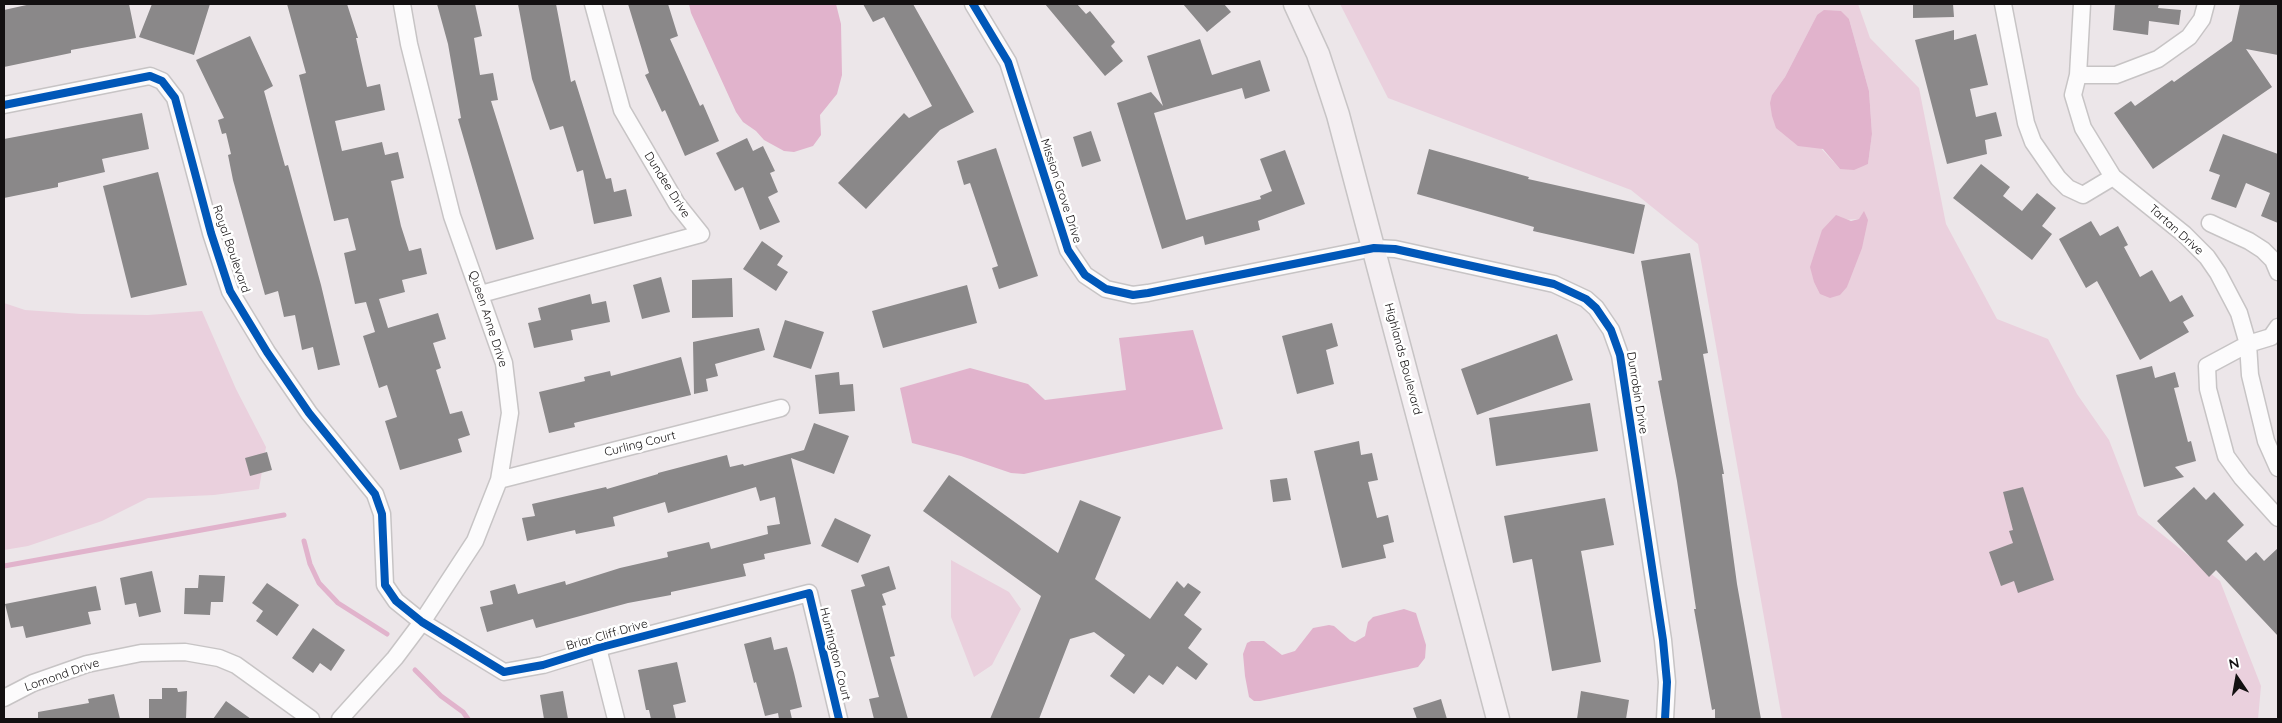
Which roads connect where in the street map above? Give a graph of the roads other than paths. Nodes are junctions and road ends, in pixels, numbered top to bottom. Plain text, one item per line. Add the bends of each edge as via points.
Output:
1 (402, 4) edge
2 (593, 4) edge
3 (973, 4) edge
4 (1295, 4) edge
5 (2003, 4) edge
6 (2082, 4) edge
7 (2206, 4) edge
8 (2078, 75) junction
9 (4, 105) edge
10 (2113, 177) junction
11 (2210, 223) dead end
12 (1374, 248) junction
13 (2278, 272) edge
14 (481, 294) junction
15 (2278, 327) edge
16 (2248, 344) junction
17 (781, 408) dead end
18 (2278, 468) edge
19 (499, 480) junction
20 (2278, 518) edge
21 (809, 593) joint
22 (422, 622) junction
23 (598, 648) junction
24 (4, 698) edge
25 (311, 719) edge
26 (340, 719) edge
27 (616, 719) edge
28 (839, 719) edge
29 (1498, 719) edge
30 (1665, 719) edge

1 - 14 street, Queen Anne Drive via 452,216
2 - 14 street, Dundee Drive via 622,110 677,204 701,234
3 - 12 street, Mission Grove Drive via 1008,62 1068,250 1080,269 1095,283 1117,292 1148,293
4 - 12 street, Highlands Boulevard via 1329,84
5 - 10 street via 2026,123 2033,142 2058,178 2082,196
6 - 8 street, Tartan Drive
7 - 8 street via 2202,19 2189,37 2158,59 2116,75
8 - 10 street, Tartan Drive via 2073,95 2082,128
9 - 22 street, Royal Boulevard via 150,76 162,81 175,98 230,291 309,413 376,494 382,514 384,585 396,602
10 - 16 street, Tartan Drive via 2163,216 2207,258 2239,313
11 - 13 street via 2263,250 2273,260
12 - 29 street, Highlands Boulevard
12 - 30 street, Dunrobin Drive via 1395,249 1554,284 1586,299 1611,330 1620,355 1663,640 1667,682
14 - 19 street, Queen Anne Drive via 504,363 510,413
15 - 16 street via 2271,337
16 - 18 street, Tartan Drive via 2250,374 2266,441
16 - 20 street via 2207,366 2208,389 2226,456
17 - 19 street, Curling Court
19 - 22 street, Queen Anne Drive via 474,541
21 - 23 street, Briar Cliff Drive
21 - 28 street, Huntington Court
22 - 23 street, Briar Cliff Drive via 504,672 543,665
22 - 26 street, Queen Anne Drive via 395,658
23 - 27 street
24 - 25 street, Lomond Drive via 33,682 87,664 141,653 185,652 236,665

